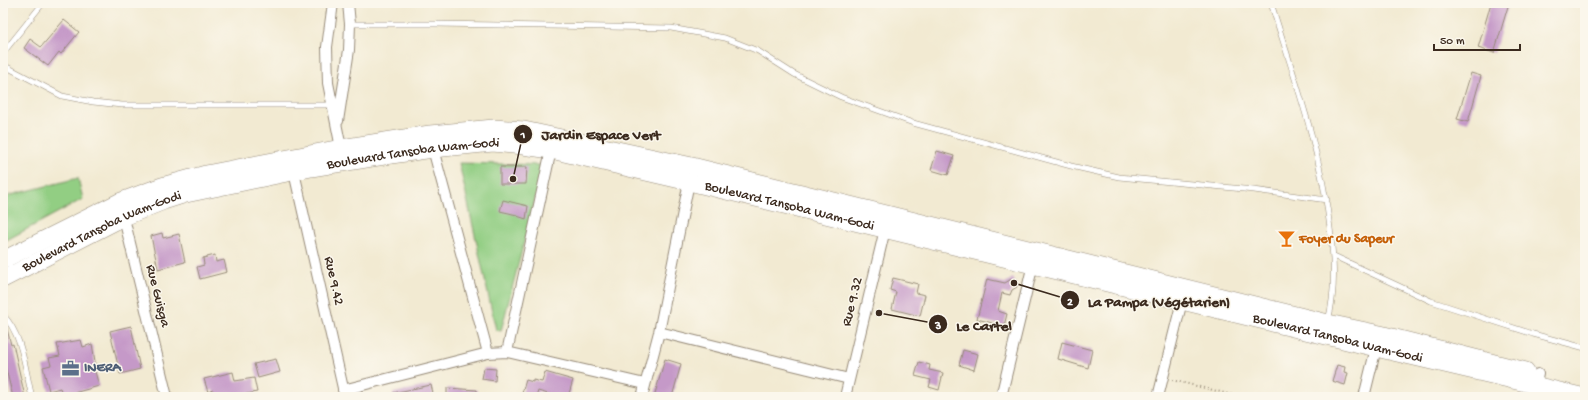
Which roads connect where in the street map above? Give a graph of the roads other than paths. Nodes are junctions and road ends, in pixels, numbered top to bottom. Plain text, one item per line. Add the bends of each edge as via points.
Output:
1 (43, 3) edge
2 (333, 3) edge
3 (348, 3) edge
4 (1271, 3) edge
5 (350, 24) junction
6 (3, 53) edge
7 (3, 65) edge
8 (336, 105) junction
9 (341, 148) junction
10 (433, 149) junction
11 (551, 150) junction
12 (294, 172) junction
13 (689, 182) junction
14 (1327, 200) junction
15 (121, 210) junction
16 (887, 221) junction
17 (1334, 256) junction
18 (1035, 257) junction
19 (3, 260) edge
20 (3, 279) edge
21 (1184, 294) junction
22 (3, 316) edge
23 (1328, 323) junction
24 (659, 332) junction
25 (1378, 341) junction
26 (1585, 348) edge
27 (507, 352) junction
28 (488, 353) junction
29 (849, 379) junction
30 (645, 384) junction
31 (1585, 384) edge
32 (1536, 385) edge
33 (344, 393) edge
34 (32, 397) edge
35 (167, 397) edge
36 (642, 397) edge
37 (845, 397) edge
38 (1001, 397) edge
39 (1158, 397) edge
40 (1364, 397) edge
41 (1585, 397) edge

1 - 6 lane
2 - 8 street via 327,47 328,83
3 - 5 street
4 - 14 lane via 1317,153
5 - 8 street via 349,50
5 - 14 lane via 663,28 700,32 725,38 758,51 794,74 841,97 914,123 1071,166 1119,177
7 - 8 lane via 62,96 93,102 122,105
8 - 9 street
9 - 15 main road, Boulevard Tansoba Wam-Godi via 206,174 162,186
9 - 16 main road, Boulevard Tansoba Wam-Godi via 444,132 494,128 524,130 692,166
10 - 11 main road, Boulevard Tansoba Wam-Godi via 493,143
10 - 12 main road, Boulevard Tansoba Wam-Godi
10 - 28 street
11 - 13 main road, Boulevard Tansoba Wam-Godi
11 - 27 street
12 - 15 main road, Boulevard Tansoba Wam-Godi
12 - 33 street, Rue 9.42
13 - 16 main road, Boulevard Tansoba Wam-Godi
13 - 24 street
14 - 17 lane
15 - 19 main road, Boulevard Tansoba Wam-Godi
15 - 20 main road, Boulevard Tansoba Wam-Godi
15 - 35 street, Rue Guisga
16 - 18 main road, Boulevard Tansoba Wam-Godi
16 - 29 street, Rue 9.32
17 - 23 lane via 1333,304
17 - 26 lane via 1431,301
18 - 21 main road, Boulevard Tansoba Wam-Godi
18 - 38 street
21 - 23 main road, Boulevard Tansoba Wam-Godi
21 - 25 main road, Boulevard Tansoba Wam-Godi
21 - 39 street
22 - 34 lane via 10,322 17,335
23 - 25 main road, Boulevard Tansoba Wam-Godi
24 - 29 street
24 - 30 street
25 - 32 main road, Boulevard Tansoba Wam-Godi
25 - 40 street
27 - 28 street
27 - 30 street
28 - 33 street
29 - 37 street, Rue 9.32
30 - 36 street
31 - 32 main road, Boulevard Tansoba Wam-Godi
32 - 41 main road, Boulevard Tansoba Wam-Godi

